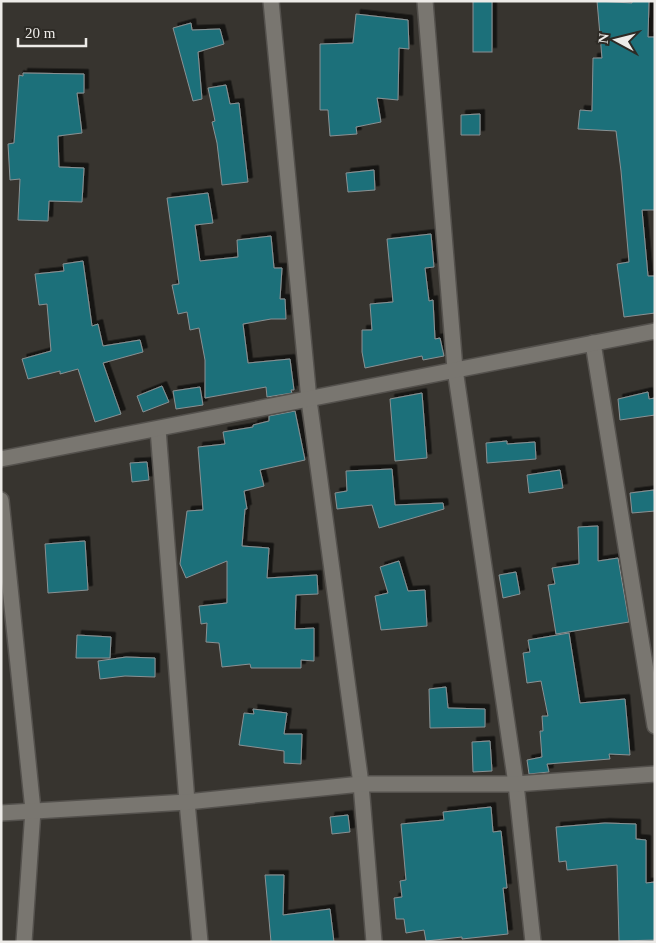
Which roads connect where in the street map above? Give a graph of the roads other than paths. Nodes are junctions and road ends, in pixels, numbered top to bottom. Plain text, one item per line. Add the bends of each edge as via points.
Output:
1 (271, 1) edge
2 (426, 1) edge
3 (655, 330) edge
4 (593, 343) junction
5 (455, 370) junction
6 (309, 400) junction
7 (158, 429) junction
8 (1, 459) edge
9 (1, 500) edge
10 (655, 726) edge
11 (655, 774) edge
12 (361, 784) junction
13 (516, 784) junction
14 (187, 802) junction
15 (33, 810) junction
16 (1, 813) edge
17 (24, 942) edge
18 (200, 942) edge
19 (374, 942) edge
20 (533, 942) edge

1 - 6 street
2 - 5 street
3 - 4 street
4 - 5 street
4 - 10 street
5 - 6 street
5 - 13 street
6 - 7 street
6 - 12 street
7 - 8 street
7 - 14 street
9 - 15 street
11 - 13 street
12 - 13 street
12 - 14 street
12 - 19 street
13 - 20 street
14 - 15 street
14 - 18 street
15 - 16 street
15 - 17 street

